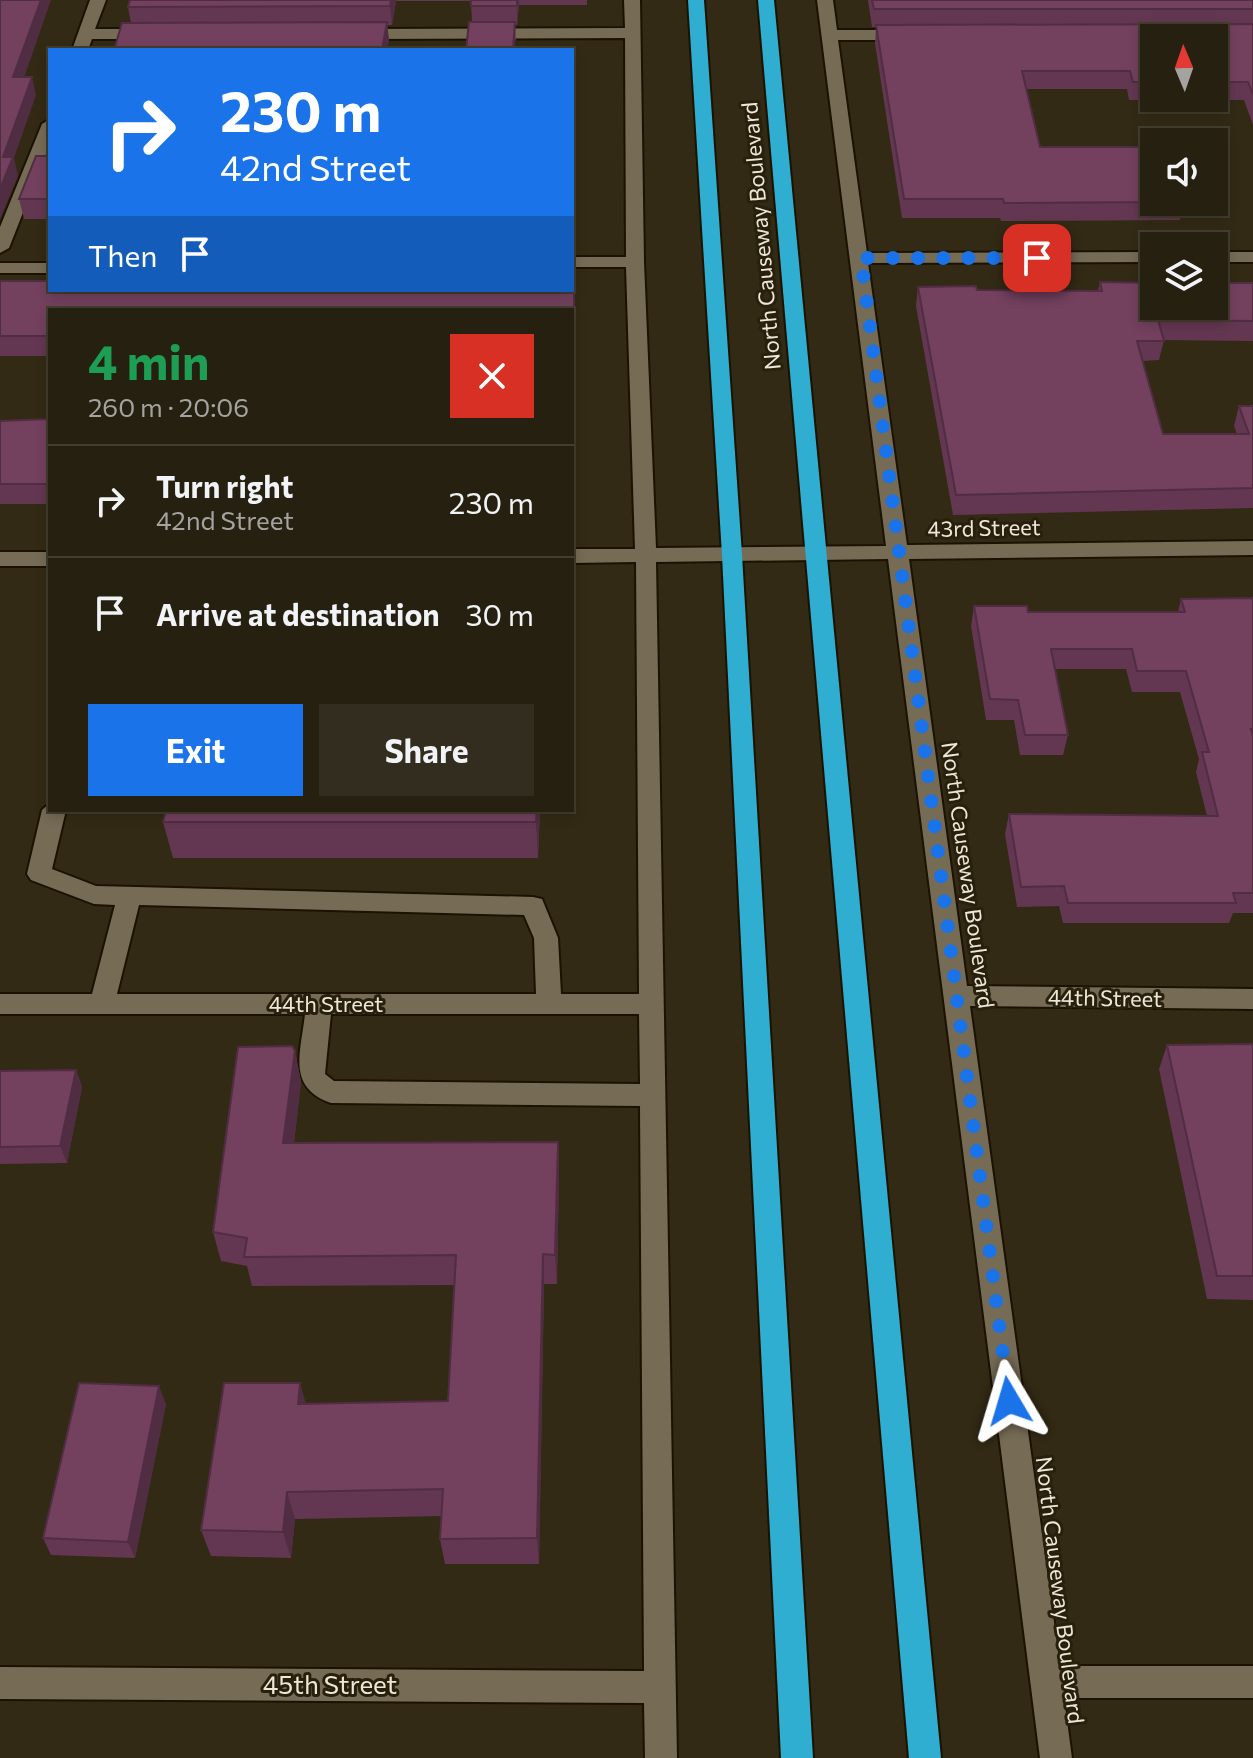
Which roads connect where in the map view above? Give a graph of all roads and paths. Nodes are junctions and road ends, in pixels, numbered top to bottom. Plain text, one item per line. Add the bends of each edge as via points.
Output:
1 (98, 0) edge
2 (632, 0) edge
3 (696, 0) edge
4 (766, 0) edge
5 (825, 0) edge
6 (632, 33) junction
7 (86, 34) junction
8 (164, 34) edge
9 (336, 34) edge
10 (924, 34) edge
11 (830, 35) junction
12 (81, 48) edge
13 (48, 129) edge
14 (0, 248) edge
15 (1140, 257) edge
16 (1228, 257) edge
17 (1253, 257) edge
18 (861, 258) junction
19 (574, 262) edge
20 (635, 262) junction
21 (0, 268) edge
22 (48, 268) edge
23 (1253, 548) edge
24 (897, 553) junction
25 (816, 554) junction
26 (732, 555) junction
27 (574, 556) edge
28 (646, 556) junction
29 (0, 559) edge
30 (48, 559) edge
31 (54, 812) edge
32 (129, 896) junction
33 (958, 996) junction
34 (1253, 999) edge
35 (0, 1004) edge
36 (102, 1004) junction
37 (319, 1004) junction
38 (652, 1004) junction
39 (549, 1005) junction
40 (653, 1095) junction
41 (1045, 1682) junction
42 (1253, 1682) edge
43 (0, 1683) edge
44 (660, 1687) junction
45 (661, 1758) edge
46 (797, 1758) edge
47 (925, 1758) edge
48 (1056, 1758) edge

1 - 7 street
2 - 6 street
3 - 26 highway, North Causeway Boulevard
4 - 25 highway, North Causeway Boulevard
5 - 11 street, North Causeway Boulevard
6 - 9 street
6 - 20 street
7 - 8 street
7 - 12 street
10 - 11 street
11 - 18 street, North Causeway Boulevard
13 - 14 street
15 - 18 street
16 - 17 street
18 - 24 street, North Causeway Boulevard
19 - 20 street
20 - 28 street
21 - 22 street
23 - 24 street, 43rd Street
24 - 25 street, 43rd Street
24 - 33 street, North Causeway Boulevard
25 - 26 street, 43rd Street
25 - 47 highway, North Causeway Boulevard
26 - 28 street, 43rd Street
26 - 46 highway, North Causeway Boulevard
27 - 28 street, 43rd Street
28 - 38 street
29 - 30 street
31 - 32 street via 39,874 94,895
32 - 36 street
32 - 39 street via 533,906 546,938
33 - 34 street, 44th Street
33 - 41 street, North Causeway Boulevard
35 - 36 street, 44th Street
36 - 37 street, 44th Street
37 - 39 street, 44th Street
37 - 40 street via 312,1076 331,1092
38 - 39 street, 44th Street
38 - 40 street
40 - 44 street
41 - 42 street
41 - 48 street, North Causeway Boulevard
43 - 44 street, 45th Street
44 - 45 street

